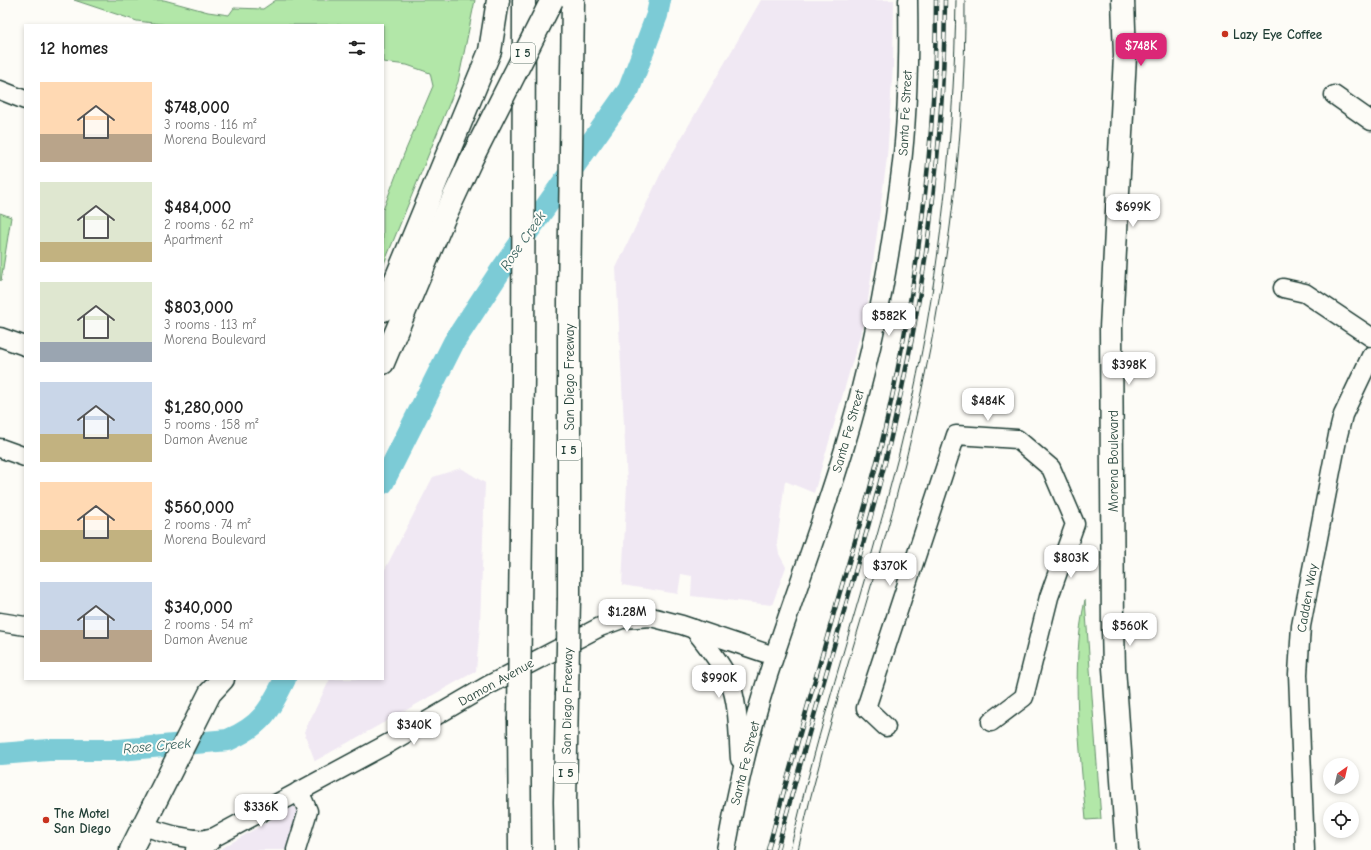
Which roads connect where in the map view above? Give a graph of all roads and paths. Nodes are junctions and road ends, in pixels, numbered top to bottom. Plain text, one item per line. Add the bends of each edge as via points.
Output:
1 (498, 0) edge
2 (524, 0) edge
3 (552, 0) edge
4 (573, 0) edge
5 (908, 0) edge
6 (1123, 0) edge
7 (0, 90) edge
8 (1334, 95) dead end
9 (24, 100) edge
10 (1371, 120) edge
11 (1283, 288) dead end
12 (384, 308) edge
13 (0, 337) edge
14 (1371, 337) edge
15 (24, 346) edge
16 (1371, 356) edge
17 (384, 361) edge
18 (0, 448) edge
19 (24, 457) edge
20 (3, 623) edge
21 (24, 626) edge
22 (694, 629) junction
23 (774, 656) junction
24 (213, 684) edge
25 (991, 722) dead end
26 (886, 727) dead end
27 (741, 768) junction
28 (299, 791) junction
29 (147, 818) junction
30 (203, 845) edge
31 (131, 850) edge
32 (296, 850) edge
33 (520, 850) edge
34 (566, 850) edge
35 (726, 850) edge
36 (1127, 850) edge
37 (1305, 850) edge

1 - 12 main road via 490,51
2 - 33 main road, I 5, bridge
3 - 17 main road, bridge via 444,218
4 - 34 main road, San Diego Freeway / I 5, bridge
5 - 23 street, Santa Fe Street via 906,115 901,171 879,310 845,446
6 - 36 main road, Morena Boulevard via 1125,56 1112,328 1112,614
7 - 9 street
8 - 10 street
11 - 14 street via 1305,293
13 - 15 street
16 - 37 street, Cadden Way via 1343,415 1301,626 1298,674
18 - 19 street
20 - 21 street
22 - 23 street, Damon Avenue
22 - 27 street via 716,658 729,681 734,699
22 - 28 street, Damon Avenue via 651,617 622,619 600,627 487,686 391,742
23 - 27 street, Santa Fe Street
24 - 29 main road
25 - 26 street via 1024,697 1049,597 1075,524 1051,468 1017,439 956,435 866,708
27 - 35 street, Santa Fe Street
28 - 30 street, Damon Avenue
28 - 32 street via 308,811
29 - 30 street, Damon Avenue via 161,833
29 - 31 main road

